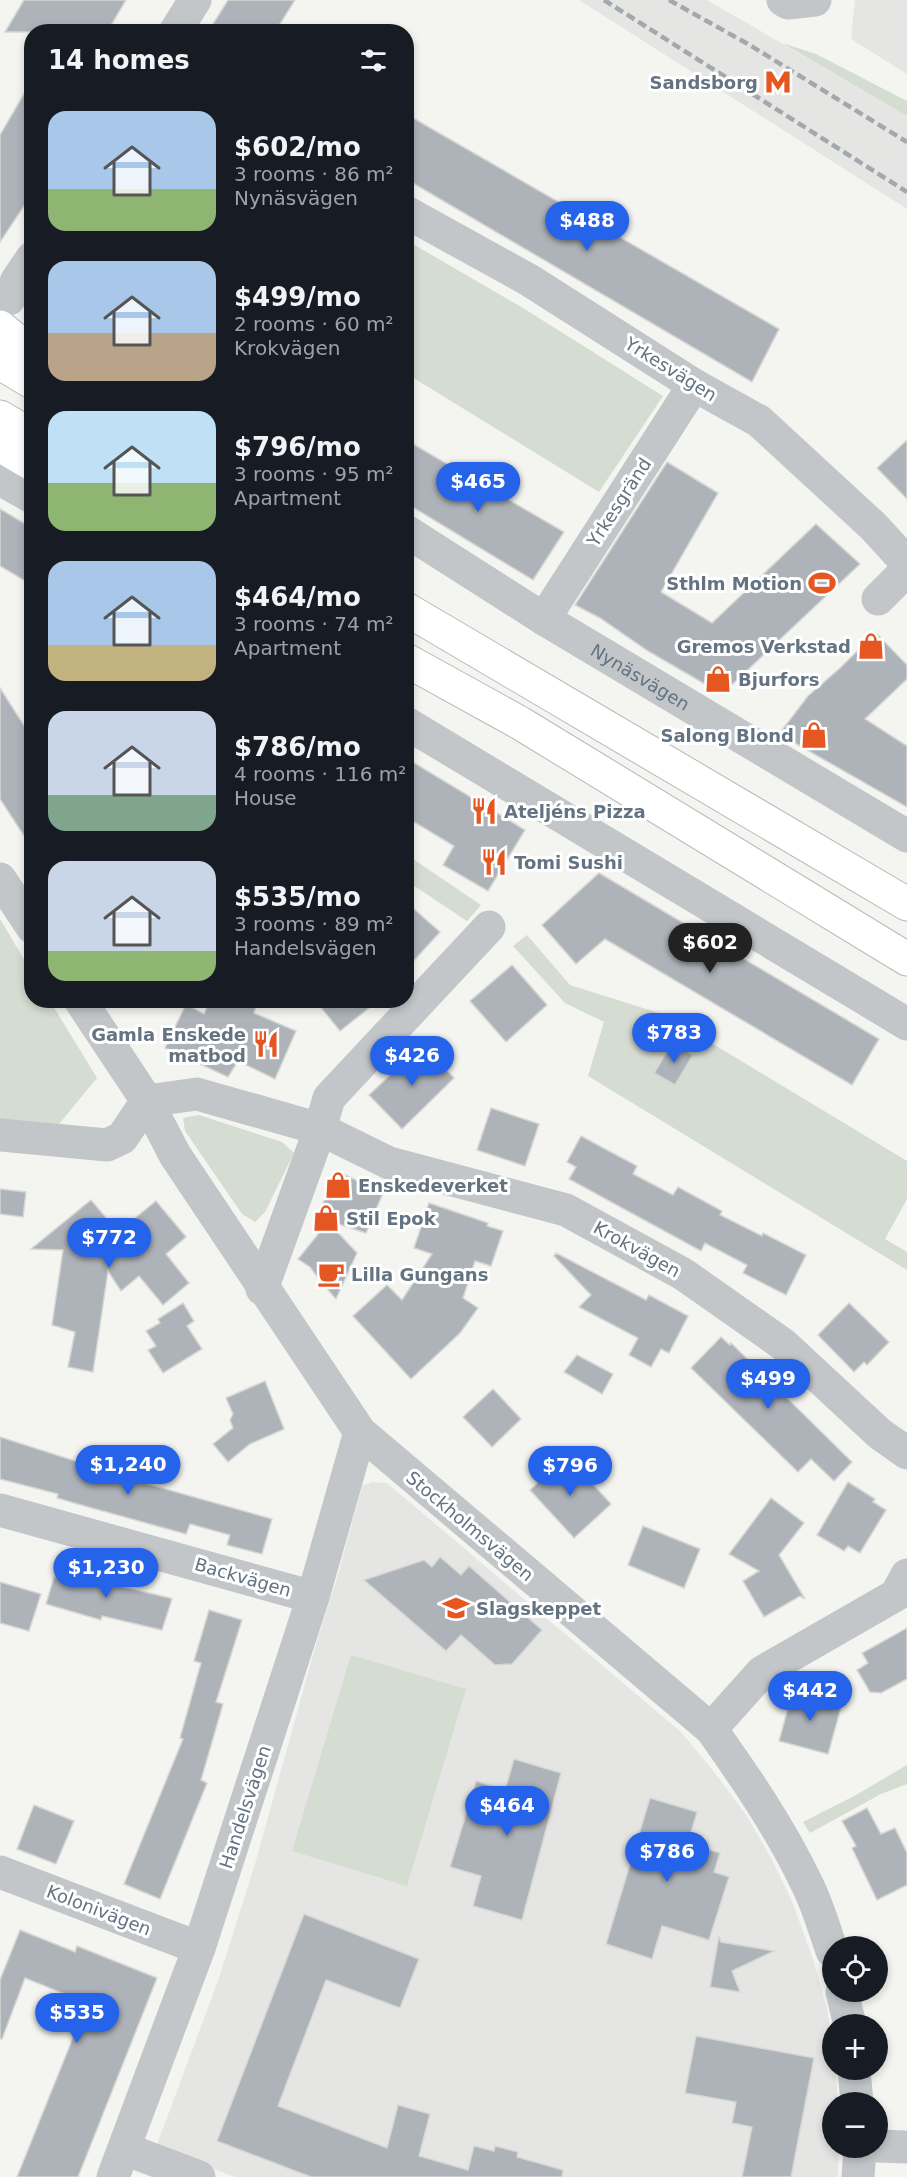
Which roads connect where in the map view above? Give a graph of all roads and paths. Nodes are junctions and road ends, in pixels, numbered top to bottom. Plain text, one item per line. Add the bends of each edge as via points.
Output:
1 (195, 0) edge
2 (783, 0) edge
3 (816, 0) edge
4 (180, 24) edge
5 (414, 216) edge
6 (24, 270) edge
7 (10, 307) edge
8 (24, 336) edge
9 (0, 363) edge
10 (24, 377) edge
11 (694, 385) junction
12 (0, 417) edge
13 (24, 431) edge
14 (0, 445) edge
15 (24, 459) edge
16 (0, 478) edge
17 (24, 492) edge
18 (414, 536) edge
19 (907, 563) edge
20 (907, 570) edge
21 (878, 599) dead end
22 (414, 614) edge
23 (544, 619) junction
24 (414, 664) edge
25 (414, 728) edge
26 (907, 836) edge
27 (0, 879) edge
28 (907, 904) edge
29 (24, 915) edge
30 (489, 927) dead end
31 (907, 959) edge
32 (414, 1007) edge
33 (85, 1008) edge
34 (413, 1008) edge
35 (907, 1024) edge
36 (147, 1101) junction
37 (320, 1129) junction
38 (0, 1135) edge
39 (262, 1289) junction
40 (360, 1432) junction
41 (907, 1453) edge
42 (0, 1510) edge
43 (907, 1575) edge
44 (313, 1597) junction
45 (711, 1729) junction
46 (0, 1872) edge
47 (826, 1936) edge
48 (199, 1948) junction
49 (888, 2146) edge
50 (907, 2146) edge
51 (859, 2158) edge
52 (119, 2163) edge
53 (199, 2177) edge
54 (858, 2177) edge

1 - 4 street
2 - 3 street
5 - 11 street, Yrkesvägen via 529,280
6 - 7 street
7 - 8 highway
9 - 10 highway
11 - 19 street, Yrkesvägen via 759,421 873,526
11 - 23 street, Yrkesgränd
12 - 13 highway
14 - 15 highway
16 - 17 street
18 - 23 street, Nynäsvägen
20 - 21 street
22 - 28 highway
23 - 26 street, Nynäsvägen
24 - 31 highway via 520,723
25 - 35 street
27 - 29 street
30 - 32 street
33 - 36 street, Stockholmsvägen
34 - 37 street via 329,1098
36 - 37 street via 197,1094
36 - 38 street via 122,1138 107,1145
36 - 39 street, Stockholmsvägen via 175,1155
37 - 39 street
37 - 41 street, Krokvägen via 389,1163 566,1210 644,1252 683,1274 784,1345 880,1434
39 - 40 street, Stockholmsvägen
40 - 44 street, Handelsvägen
40 - 45 street, Stockholmsvägen
42 - 44 street, Backvägen
43 - 45 street via 896,1595 762,1672
44 - 48 street, Handelsvägen
45 - 47 street, Stockholmsvägen via 751,1785 791,1853
46 - 48 street, Kolonivägen
48 - 52 street, Handelsvägen
49 - 50 street
51 - 54 street
52 - 53 street

